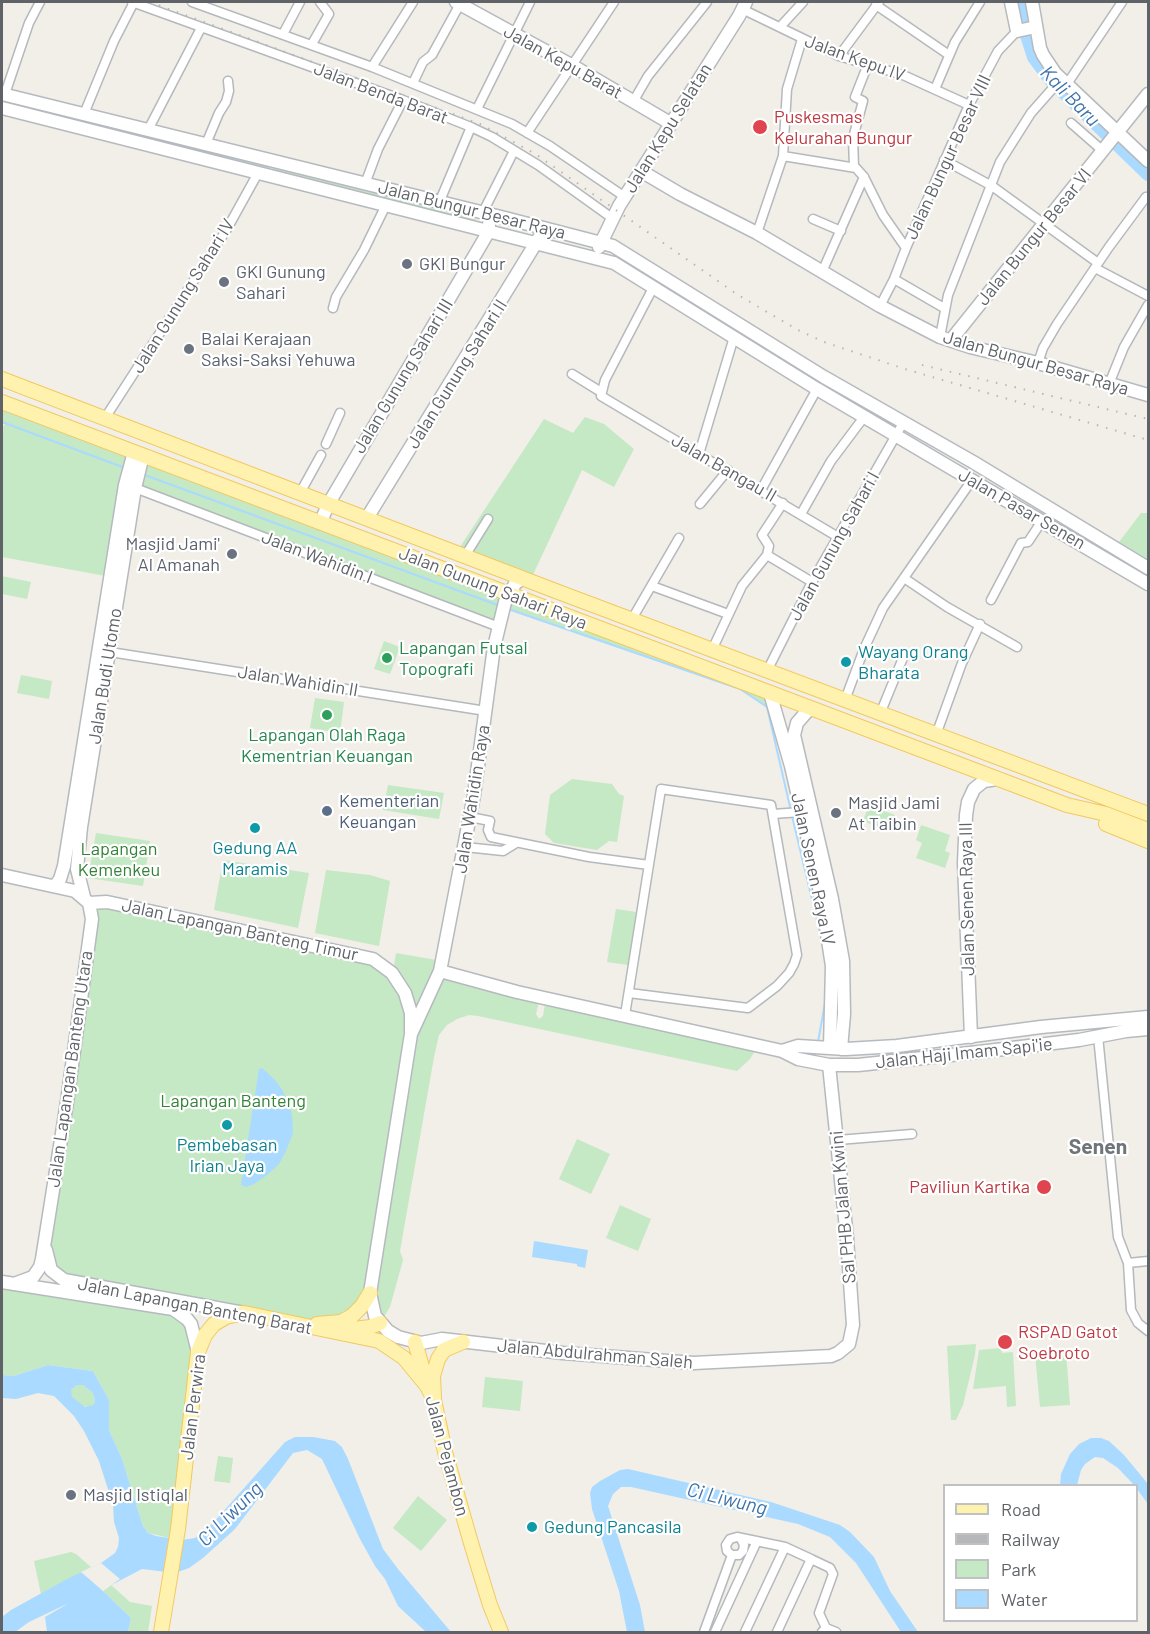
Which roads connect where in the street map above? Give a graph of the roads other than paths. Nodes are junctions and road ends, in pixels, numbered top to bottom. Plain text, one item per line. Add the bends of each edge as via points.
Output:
1 (40, 2) edge
2 (133, 2) edge
3 (192, 2) edge
4 (300, 2) edge
5 (320, 2) edge
6 (413, 2) edge
7 (530, 2) edge
8 (614, 2) edge
9 (707, 2) edge
10 (803, 2) edge
11 (980, 2) edge
12 (1011, 2) edge
13 (1032, 2) edge
14 (1122, 2) edge
15 (458, 3) edge
16 (878, 3) edge
17 (214, 5) edge
18 (744, 5) edge
19 (780, 27) junction
20 (201, 28) junction
21 (1025, 29) junction
22 (283, 34) junction
23 (514, 34) junction
24 (802, 39) junction
25 (312, 44) junction
26 (949, 55) junction
27 (839, 56) junction
28 (868, 64) junction
29 (573, 66) junction
30 (372, 67) junction
31 (228, 81) dead end
32 (413, 83) junction
33 (1060, 83) junction
34 (935, 89) junction
35 (3, 94) edge
36 (1149, 94) edge
37 (403, 100) junction
38 (633, 102) junction
39 (969, 105) junction
40 (2, 108) edge
41 (477, 110) junction
42 (84, 114) junction
43 (670, 123) junction
44 (1071, 123) dead end
45 (471, 127) junction
46 (148, 130) junction
47 (527, 133) junction
48 (1110, 142) junction
49 (206, 144) junction
50 (514, 151) junction
51 (783, 156) junction
52 (944, 160) junction
53 (1149, 161) edge
54 (854, 167) junction
55 (641, 171) junction
56 (258, 173) junction
57 (864, 177) junction
58 (365, 184) junction
59 (992, 186) junction
60 (625, 197) junction
61 (1146, 197) dead end
62 (439, 202) junction
63 (386, 205) junction
64 (466, 209) junction
65 (493, 215) junction
66 (612, 218) junction
67 (813, 219) dead end
68 (1044, 224) junction
69 (543, 228) junction
70 (841, 231) junction
71 (493, 233) junction
72 (757, 233) junction
73 (600, 242) junction
74 (537, 244) junction
75 (906, 248) junction
76 (596, 257) junction
77 (1096, 266) junction
78 (822, 272) junction
79 (894, 279) junction
80 (654, 286) junction
81 (1149, 296) edge
82 (1149, 305) edge
83 (880, 306) junction
84 (333, 308) dead end
85 (944, 308) junction
86 (734, 337) junction
87 (945, 338) junction
88 (1038, 363) junction
89 (572, 374) dead end
90 (2, 379) edge
91 (1109, 384) junction
92 (817, 389) junction
93 (601, 392) junction
94 (1149, 394) edge
95 (2, 402) edge
96 (340, 413) dead end
97 (864, 417) junction
98 (105, 418) junction
99 (903, 423) junction
100 (896, 435) junction
101 (326, 444) dead end
102 (699, 454) junction
103 (321, 455) dead end
104 (138, 457) junction
105 (728, 470) junction
106 (972, 480) junction
107 (133, 481) junction
108 (1018, 489) junction
109 (761, 490) junction
110 (300, 493) junction
111 (1010, 502) junction
112 (329, 503) junction
113 (783, 503) junction
114 (700, 504) dead end
115 (801, 514) junction
116 (367, 518) junction
117 (488, 519) dead end
118 (1042, 521) junction
119 (320, 523) junction
120 (838, 537) junction
121 (679, 538) dead end
122 (767, 555) junction
123 (465, 556) junction
124 (1149, 568) edge
125 (522, 578) junction
126 (904, 578) junction
127 (812, 582) junction
128 (1149, 584) edge
129 (652, 586) junction
130 (991, 600) dead end
131 (506, 602) junction
132 (728, 614) junction
133 (632, 619) junction
134 (980, 624) junction
135 (499, 627) junction
136 (1017, 647) dead end
137 (712, 650) junction
138 (110, 652) junction
139 (904, 653) dead end
140 (767, 671) junction
141 (770, 693) junction
142 (845, 700) junction
143 (810, 708) junction
144 (486, 711) junction
145 (880, 714) junction
146 (936, 735) junction
147 (798, 776) junction
148 (991, 776) junction
149 (1067, 805) junction
150 (801, 812) junction
151 (773, 814) junction
152 (1149, 814) edge
153 (470, 817) junction
154 (1149, 830) edge
155 (1149, 841) edge
156 (516, 843) junction
157 (465, 847) junction
158 (649, 865) junction
159 (2, 875) edge
160 (55, 886) junction
161 (86, 900) junction
162 (827, 900) junction
163 (440, 971) junction
164 (629, 993) junction
165 (625, 1016) junction
166 (1149, 1017) edge
167 (1149, 1029) edge
168 (411, 1034) junction
169 (1098, 1036) junction
170 (971, 1037) junction
171 (897, 1046) junction
172 (836, 1048) junction
173 (782, 1051) junction
174 (898, 1061) junction
175 (829, 1065) junction
176 (912, 1134) dead end
177 (838, 1140) junction
178 (45, 1243) junction
179 (1149, 1260) edge
180 (1128, 1263) junction
181 (8, 1283) edge
182 (370, 1293) junction
183 (244, 1313) junction
184 (300, 1323) junction
185 (380, 1323) junction
186 (1149, 1331) edge
187 (335, 1332) junction
188 (415, 1342) junction
189 (463, 1342) junction
190 (846, 1348) joint
191 (198, 1352) junction
192 (427, 1386) junction
193 (434, 1400) junction
194 (741, 1539) junction
195 (757, 1541) junction
196 (785, 1547) junction
197 (732, 1555) junction
198 (811, 1559) junction
199 (824, 1630) edge
200 (160, 1632) edge
201 (501, 1632) edge
202 (712, 1632) edge
203 (745, 1632) edge
204 (777, 1632) edge
205 (836, 1632) edge

1 - 35 street
2 - 20 street, Jalan Benda Barat
2 - 42 street
3 - 17 street
4 - 22 street
5 - 25 street via 329,14
6 - 30 street
7 - 23 street
8 - 29 street
9 - 38 street
10 - 19 street
11 - 26 street
12 - 21 street
13 - 21 street
14 - 33 street
15 - 23 street, Jalan Kepu Barat
15 - 32 street
16 - 26 street
16 - 27 street
17 - 22 street
18 - 19 street, Jalan Kepu IV
18 - 43 street, Jalan Kepu Selatan
19 - 24 street, Jalan Kepu IV
20 - 37 street, Jalan Benda Barat
20 - 46 street
21 - 33 street
21 - 39 street, Jalan Bungur Besar VIII via 998,51
22 - 25 street
23 - 29 street, Jalan Kepu Barat
23 - 41 street
24 - 27 street, Jalan Kepu IV
24 - 51 street via 785,100
25 - 30 street
26 - 34 street
27 - 28 street, Jalan Kepu IV
28 - 34 street, Jalan Kepu IV
28 - 54 street via 855,97 863,100 853,138
29 - 38 street, Jalan Kepu Barat
29 - 47 street
30 - 32 street
31 - 49 street via 226,102
32 - 41 street
33 - 48 street
33 - 59 street via 1013,141
34 - 39 street, Jalan Kepu IV
35 - 42 street, Jalan Bungur Besar Raya
36 - 48 street, Jalan Bungur Besar VI
37 - 45 street, Jalan Benda Barat
37 - 58 street
38 - 43 street, Jalan Kepu Barat
39 - 52 street, Jalan Bungur Besar VIII
40 - 56 street, Jalan Bungur Besar Raya
41 - 47 street
42 - 46 street, Jalan Bungur Besar Raya
43 - 55 street, Jalan Kepu Selatan
44 - 48 street
45 - 50 street, Jalan Benda Barat
45 - 62 street
46 - 49 street, Jalan Bungur Besar Raya
47 - 60 street
48 - 53 street
48 - 68 street, Jalan Bungur Besar VI
49 - 58 street, Jalan Bungur Besar Raya
50 - 65 street
50 - 66 street, Jalan Benda Barat
51 - 54 street
51 - 72 street
52 - 59 street
52 - 75 street, Jalan Bungur Besar VIII
54 - 57 street
55 - 60 street, Jalan Kepu Selatan
55 - 72 street, Jalan Bungur Besar Raya
56 - 63 street, Jalan Bungur Besar Raya
56 - 98 street, Jalan Gunung Sahari IV via 227,229
57 - 70 street
57 - 75 street
58 - 62 street, Jalan Bungur Besar Raya
59 - 68 street
59 - 85 street
60 - 66 street, Jalan Kepu Selatan
61 - 77 street
62 - 64 street, Jalan Bungur Besar Raya
63 - 71 street, Jalan Bungur Besar Raya
63 - 84 street
64 - 65 street, Jalan Bungur Besar Raya
64 - 71 street via 486,219
65 - 69 street, Jalan Bungur Besar Raya
65 - 71 street
66 - 73 street, Jalan Kepu Selatan
67 - 70 street
68 - 77 street
68 - 87 street, Jalan Bungur Besar VI
69 - 73 street, Jalan Bungur Besar Raya
69 - 74 street, Jalan Gunung Sahari II
70 - 78 street
71 - 74 street, Jalan Bungur Besar Raya
71 - 112 street, Jalan Gunung Sahari III
72 - 78 street, Jalan Bungur Besar Raya
73 - 76 street, Jalan Kepu Selatan
73 - 99 street, Jalan Bungur Besar Raya via 622,251
74 - 76 street, Jalan Bungur Besar Raya
74 - 116 street, Jalan Gunung Sahari II
75 - 79 street, Jalan Bungur Besar VIII
76 - 80 street, Jalan Bungur Besar Raya
77 - 81 street
77 - 88 street via 1057,324
78 - 83 street, Jalan Bungur Besar Raya
79 - 83 street, Jalan Bungur Besar VIII
79 - 85 street
80 - 86 street, Jalan Bungur Besar Raya
80 - 93 street
82 - 91 street via 1124,347
83 - 87 street, Jalan Bungur Besar Raya
85 - 87 street
86 - 92 street, Jalan Bungur Besar Raya
86 - 102 street
87 - 88 street, Jalan Bungur Besar Raya
88 - 91 street, Jalan Bungur Besar Raya
89 - 93 street
90 - 98 main road, Jalan Gunung Sahari Raya
91 - 94 street, Jalan Bungur Besar Raya
92 - 97 street, Jalan Bungur Besar Raya
92 - 109 street
93 - 102 street, Jalan Bangau II via 602,398
95 - 104 main road, Jalan Gunung Sahari Raya
96 - 101 street
97 - 100 street, Jalan Bungur Besar Raya
97 - 115 street via 831,461
98 - 110 main road, Jalan Gunung Sahari Raya
99 - 100 street, Jalan Gunung Sahari I
99 - 108 street, Jalan Pasar Senen
100 - 106 street, Jalan Pasar Senen
100 - 120 street, Jalan Gunung Sahari I
102 - 105 street, Jalan Bangau II
103 - 110 street
104 - 107 street, Jalan Budi Utomo
104 - 119 main road, Jalan Gunung Sahari Raya
105 - 109 street, Jalan Bangau II
105 - 114 street
106 - 111 street, Jalan Pasar Senen
106 - 126 street
107 - 135 street, Jalan Wahidin I
107 - 138 street, Jalan Budi Utomo
107 - 160 street, Jalan Budi Utomo via 68,845
108 - 111 street
108 - 124 street, Jalan Pasar Senen
109 - 113 street, Jalan Bangau II
110 - 112 main road, Jalan Gunung Sahari Raya
111 - 118 street, Jalan Pasar Senen
112 - 116 main road, Jalan Gunung Sahari Raya
112 - 119 street, Jalan Gunung Sahari III
113 - 115 street, Jalan Bangau II
113 - 122 street via 762,535 769,546
115 - 120 street, Jalan Bangau II
116 - 123 main road, Jalan Gunung Sahari Raya
117 - 123 street
118 - 128 street, Jalan Pasar Senen
118 - 130 street via 1028,542 1021,543
119 - 131 main road, Jalan Gunung Sahari Raya
120 - 127 street, Jalan Gunung Sahari I
121 - 129 street
122 - 127 street
122 - 132 street via 747,578
123 - 125 main road, Jalan Gunung Sahari Raya
125 - 131 street
125 - 133 main road, Jalan Gunung Sahari Raya
126 - 134 street
126 - 142 street via 874,623
127 - 140 street, Jalan Gunung Sahari I
129 - 132 street
129 - 133 street
131 - 135 street, Jalan Wahidin Raya
131 - 141 main road, Jalan Gunung Sahari Raya
132 - 137 street
133 - 137 main road, Jalan Gunung Sahari Raya
134 - 136 street
134 - 146 street
135 - 144 street, Jalan Wahidin Raya
137 - 140 main road, Jalan Gunung Sahari Raya
138 - 144 street, Jalan Wahidin II
138 - 161 street, Jalan Budi Utomo via 77,861
139 - 145 street
140 - 142 main road, Jalan Gunung Sahari Raya
141 - 143 main road, Jalan Gunung Sahari Raya
141 - 147 street, Jalan Senen Raya IV
142 - 145 main road, Jalan Gunung Sahari Raya
143 - 147 street, Jalan Senen Raya IV via 795,729
143 - 148 main road, Jalan Gunung Sahari Raya
144 - 153 street, Jalan Wahidin Raya
145 - 146 main road, Jalan Gunung Sahari Raya
146 - 152 main road, Jalan Gunung Sahari Raya
147 - 150 street, Jalan Senen Raya IV
147 - 162 street, Jalan Senen Raya IV
148 - 149 main road
148 - 170 street, Jalan Senen Raya III via 974,789 966,815 964,863
149 - 154 main road
149 - 155 main road
150 - 151 street
150 - 162 street, Jalan Senen Raya IV
151 - 158 street via 771,805 661,789
151 - 164 street via 797,955 789,973 747,1008
153 - 156 street via 490,821 491,837
153 - 157 street, Jalan Wahidin Raya
156 - 157 street via 503,851
156 - 158 street
157 - 163 street, Jalan Wahidin Raya
158 - 164 street
159 - 160 street, Jalan Lapangan Banteng Timur
160 - 161 street, Jalan Lapangan Banteng Timur via 75,891
161 - 168 street, Jalan Lapangan Banteng Timur via 373,959 392,973 405,993 411,1013
161 - 178 street, Jalan Lapangan Banteng Utara via 92,919
162 - 172 street, Jalan Senen Raya IV via 844,1014
163 - 165 street, Jalan Haji Imam Sapi'ie
163 - 168 street, Jalan Wahidin Raya
164 - 165 street
165 - 173 street, Jalan Haji Imam Sapi'ie
166 - 170 street, Jalan Haji Imam Sapi'ie
167 - 169 street, Jalan Haji Imam Sapi'ie
168 - 182 street
169 - 174 street, Jalan Haji Imam Sapi'ie
169 - 180 street via 1118,1237
170 - 171 street, Jalan Haji Imam Sapi'ie
171 - 172 street, Jalan Haji Imam Sapi'ie
171 - 174 street
172 - 173 street, Jalan Haji Imam Sapi'ie via 798,1046
173 - 175 street, Jalan Haji Imam Sapi'ie via 798,1059
174 - 175 street, Jalan Haji Imam Sapi'ie
175 - 177 street, Sal PHB Jalan Kwini
176 - 177 street
177 - 190 street, Sal PHB Jalan Kwini via 853,1326
178 - 181 street, Jalan Lapangan Banteng Utara via 40,1267 33,1277
178 - 183 street, Jalan Lapangan Banteng Barat via 51,1269 64,1280
179 - 180 street
180 - 186 street via 1131,1311
181 - 191 street, Jalan Lapangan Banteng Barat via 173,1310 191,1324
182 - 184 main road via 352,1316 341,1322
182 - 185 street
183 - 184 main road, Jalan Lapangan Banteng Barat
183 - 191 main road, Jalan Perwira via 214,1324
184 - 187 main road, Jalan Lapangan Banteng Barat
185 - 187 main road
185 - 188 street via 398,1337
187 - 192 main road, Jalan Pejambon via 386,1345 404,1358
188 - 189 street, Jalan Abdulrahman Saleh
188 - 192 main road
189 - 190 street, Jalan Abdulrahman Saleh via 694,1363 831,1356
189 - 193 main road via 444,1350 438,1359 433,1376
191 - 200 main road, Jalan Perwira via 178,1529
192 - 193 main road, Jalan Pejambon
193 - 201 main road, Jalan Pejambon via 471,1543
194 - 195 street
194 - 197 street via 743,1551
194 - 197 street via 733,1537 728,1542 726,1548
195 - 196 street
195 - 202 street
196 - 198 street
196 - 203 street
197 - 202 street
198 - 199 street via 830,1568 833,1574 819,1614
198 - 204 street
199 - 205 street

